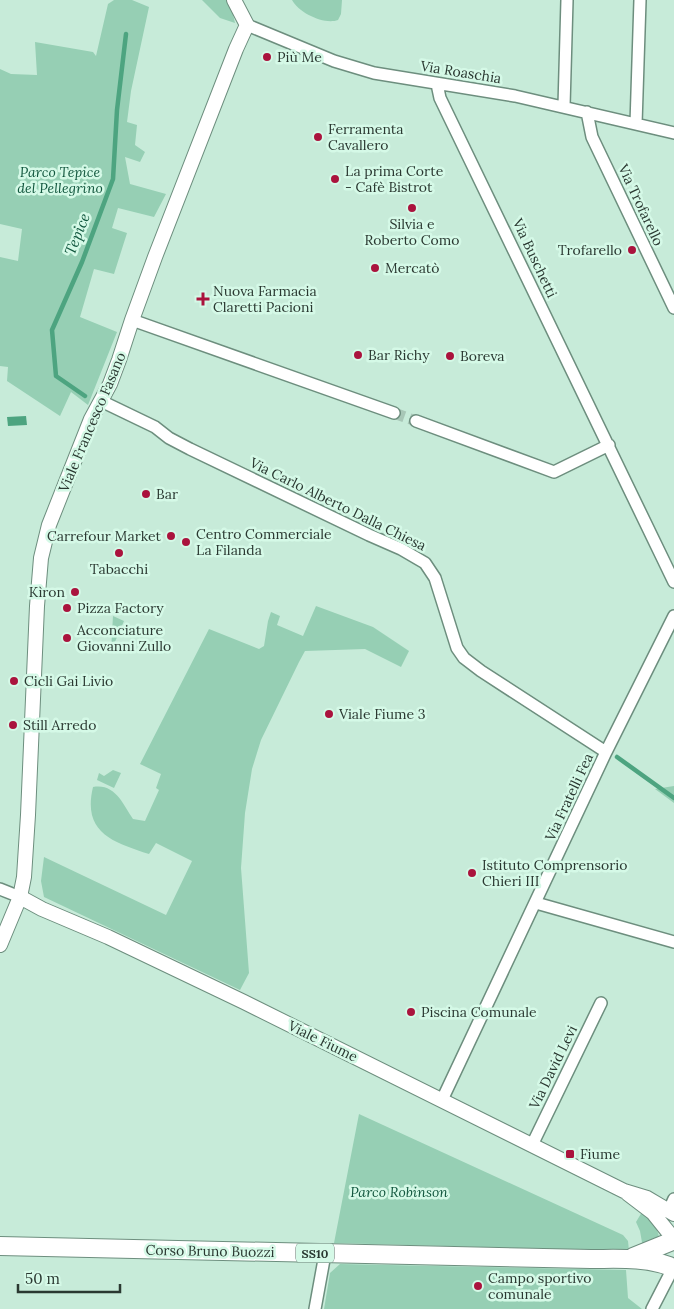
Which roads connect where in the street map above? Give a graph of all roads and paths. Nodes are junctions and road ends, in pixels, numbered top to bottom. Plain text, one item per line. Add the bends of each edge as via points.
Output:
1 (234, 0) edge
2 (567, 0) edge
3 (640, 0) edge
4 (247, 25) junction
5 (437, 84) junction
6 (564, 106) junction
7 (587, 112) junction
8 (636, 124) junction
9 (674, 133) edge
10 (674, 308) edge
11 (132, 320) junction
12 (101, 401) junction
13 (394, 413) tunnel mouth
14 (416, 421) tunnel mouth
15 (609, 445) junction
16 (674, 582) edge
17 (674, 616) edge
18 (606, 752) junction
19 (0, 889) edge
20 (20, 897) junction
21 (536, 902) junction
22 (674, 942) edge
23 (0, 945) edge
24 (602, 1003) dead end
25 (442, 1100) junction
26 (532, 1145) junction
27 (624, 1191) junction
28 (672, 1207) edge
29 (672, 1239) edge
30 (0, 1246) edge
31 (325, 1254) junction
32 (630, 1258) junction
33 (672, 1270) edge
34 (315, 1309) edge
35 (652, 1309) edge

1 - 4 street
2 - 6 street
3 - 8 street
4 - 5 street, Via Roaschia via 342,64
4 - 11 street, Viale Francesco Fasano
5 - 6 street, Via Roaschia
5 - 15 street, Via Buschetti via 440,98
6 - 7 street, Via Roaschia
7 - 8 street, Via Roaschia
7 - 10 street, Via Trofarello via 592,137
8 - 9 street, Via Roaschia
11 - 12 street, Viale Francesco Fasano via 120,360
11 - 13 street
12 - 18 street, Via Carlo Alberto Dalla Chiesa via 155,427 190,449 401,548 425,563 435,578 457,648 464,658
12 - 20 street, Viale Francesco Fasano via 49,525 41,558 36,606 25,867
14 - 15 street via 554,472
15 - 16 street, Via Buschetti
17 - 18 street, Via Fratelli Fea
18 - 21 street, Via Fratelli Fea
19 - 20 street
20 - 23 street, Viale Francesco Fasano
20 - 25 street, Viale Fiume via 108,936
21 - 22 street
21 - 25 street, Via Fratelli Fea
24 - 26 street, Via David Levi
25 - 26 street, Viale Fiume
26 - 27 street, Viale Fiume
27 - 28 street, Viale Fiume
27 - 29 street, Viale Fiume via 652,1213
29 - 32 main road, Corso Bruno Buozzi / SS10
29 - 33 main road via 667,1250
30 - 31 main road, Corso Bruno Buozzi / SS10
31 - 32 main road, Corso Bruno Buozzi / SS10
31 - 34 street
32 - 33 main road, Corso Bruno Buozzi / SS10 via 656,1261
33 - 35 street

